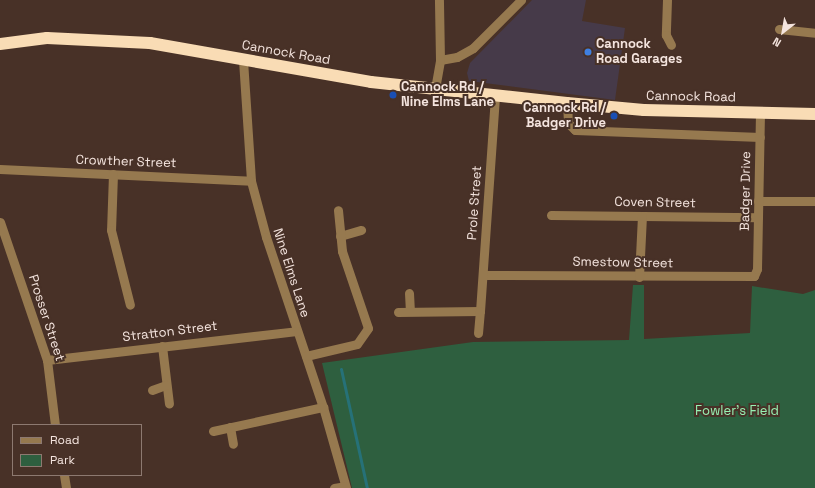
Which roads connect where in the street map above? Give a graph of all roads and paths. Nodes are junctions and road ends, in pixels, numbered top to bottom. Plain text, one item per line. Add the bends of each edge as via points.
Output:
1 (439, 0) edge
2 (521, 0) edge
3 (667, 0) edge
4 (779, 29) dead end
5 (815, 33) edge
6 (0, 44) edge
7 (671, 45) dead end
8 (243, 60) junction
9 (440, 60) junction
10 (435, 89) junction
11 (495, 96) junction
12 (567, 103) junction
13 (760, 113) junction
14 (815, 114) edge
15 (760, 137) junction
16 (0, 169) edge
17 (113, 174) junction
18 (251, 181) junction
19 (758, 201) junction
20 (815, 201) edge
21 (338, 210) dead end
22 (551, 215) dead end
23 (642, 216) junction
24 (758, 217) junction
25 (0, 222) edge
26 (361, 230) dead end
27 (340, 236) junction
28 (757, 269) joint
29 (483, 275) junction
30 (639, 277) junction
31 (409, 293) dead end
32 (130, 305) dead end
33 (410, 311) junction
34 (480, 311) junction
35 (398, 312) dead end
36 (296, 331) junction
37 (478, 333) dead end
38 (162, 346) junction
39 (306, 356) junction
40 (47, 360) junction
41 (166, 385) junction
42 (152, 390) dead end
43 (169, 404) dead end
44 (324, 407) junction
45 (55, 424) edge
46 (230, 427) junction
47 (213, 431) dead end
48 (233, 444) dead end
49 (64, 476) edge
50 (346, 487) edge
51 (66, 488) edge
52 (334, 488) edge

1 - 9 street
2 - 9 street via 472,48 457,57
3 - 7 street via 666,35
4 - 5 street
6 - 8 highway, Cannock Road via 47,38 98,39 150,43
8 - 10 highway, Cannock Road via 371,82
8 - 18 street, Nine Elms Lane
9 - 10 street
10 - 11 highway, Cannock Road
11 - 12 highway, Cannock Road
11 - 29 street, Prole Street
12 - 13 highway, Cannock Road via 644,110
12 - 15 street via 568,123 575,130
13 - 14 highway, Cannock Road
13 - 15 street, Badger Drive
15 - 19 street, Badger Drive
16 - 17 street, Crowther Street
17 - 18 street, Crowther Street
17 - 32 street via 111,230
18 - 36 street, Nine Elms Lane
19 - 20 street
19 - 24 street, Badger Drive
21 - 27 street
22 - 23 street, Coven Street
23 - 24 street, Coven Street
23 - 30 street
24 - 28 street, Badger Drive
25 - 40 street, Prosser Street
26 - 27 street
27 - 39 street via 368,328 357,344
28 - 30 street, Smestow Street via 749,278
29 - 30 street, Smestow Street
29 - 34 street, Prole Street
31 - 33 street
33 - 34 street
33 - 35 street
34 - 37 street, Prole Street
36 - 38 street, Stratton Street
36 - 39 street, Nine Elms Lane
38 - 40 street, Stratton Street
38 - 41 street
39 - 44 street, Nine Elms Lane
40 - 45 street, Prosser Street
41 - 42 street
41 - 43 street
44 - 46 street
44 - 50 street, Nine Elms Lane
46 - 47 street
46 - 48 street
49 - 51 street
50 - 52 street

